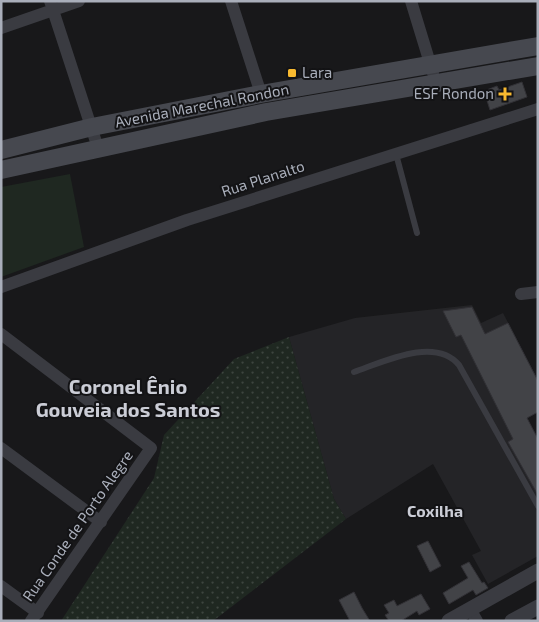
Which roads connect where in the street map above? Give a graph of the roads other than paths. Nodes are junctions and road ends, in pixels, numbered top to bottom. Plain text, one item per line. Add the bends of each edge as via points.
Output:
1 (79, 1) edge
2 (231, 1) edge
3 (411, 1) edge
4 (51, 6) edge
5 (1, 28) edge
6 (538, 46) edge
7 (432, 65) junction
8 (538, 66) edge
9 (436, 84) junction
10 (261, 94) junction
11 (538, 109) edge
12 (92, 127) junction
13 (98, 148) junction
14 (1, 150) edge
15 (396, 154) junction
16 (1, 170) edge
17 (417, 233) dead end
18 (1, 287) edge
19 (538, 292) edge
20 (521, 294) dead end
21 (1, 334) edge
22 (354, 372) dead end
23 (1, 448) edge
24 (538, 506) edge
25 (101, 522) junction
26 (538, 571) edge
27 (1, 586) edge
28 (538, 607) edge
29 (474, 615) edge
30 (35, 617) edge
31 (449, 621) edge
32 (512, 621) edge

1 - 4 street
2 - 10 street
3 - 7 street
4 - 5 street
4 - 12 street
6 - 7 main road, Avenida Marechal Rondon
7 - 9 street
7 - 10 main road, Avenida Marechal Rondon
8 - 9 main road, Avenida Marechal Rondon
9 - 13 main road, Avenida Marechal Rondon via 266,112
10 - 12 main road, Avenida Marechal Rondon
11 - 15 street, Rua Planalto
12 - 13 street, Avenida Marechal Rondon
12 - 14 main road, Avenida Marechal Rondon
13 - 16 main road, Avenida Marechal Rondon
15 - 17 lane
15 - 18 street, Rua Planalto via 187,220
19 - 20 street
21 - 25 street, Rua Conde de Porto Alegre via 151,448
22 - 24 lane via 412,352 453,358
23 - 25 street
25 - 30 street, Rua Conde de Porto Alegre
26 - 29 street
27 - 30 street
28 - 32 street
29 - 31 street

